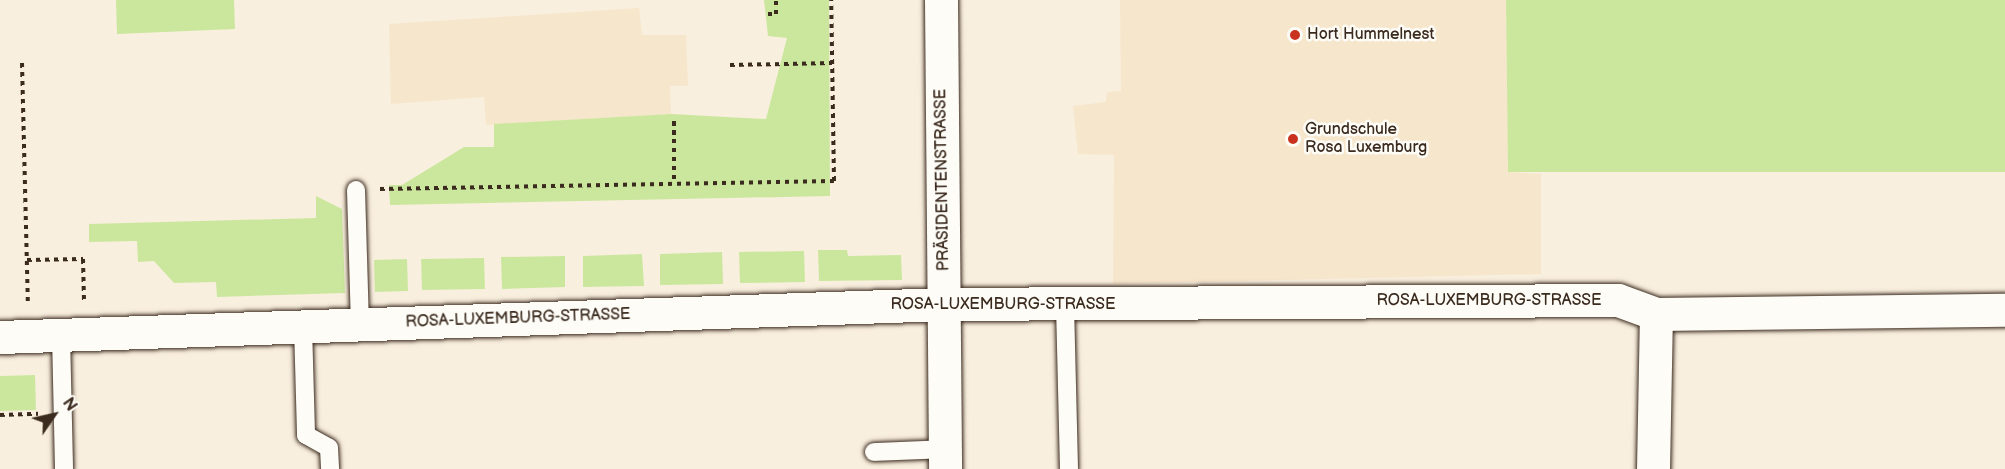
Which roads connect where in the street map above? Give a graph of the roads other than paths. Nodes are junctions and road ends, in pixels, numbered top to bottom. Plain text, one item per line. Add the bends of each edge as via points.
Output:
1 (941, 0) edge
2 (356, 190) road end
3 (945, 304) junction
4 (1065, 305) junction
5 (2005, 310) edge
6 (1656, 314) junction
7 (360, 324) junction
8 (303, 326) junction
9 (44, 335) edge
10 (874, 452) dead end
11 (945, 459) edge
12 (64, 469) edge
13 (330, 469) edge
14 (1069, 469) edge
15 (1653, 469) edge

1 - 3 street, PRÄSIDENTENSTRASSE
2 - 7 lane
3 - 4 street, ROSA-LUXEMBURG-STRASSE
3 - 7 street, ROSA-LUXEMBURG-STRASSE
3 - 11 street, PRÄSIDENTENSTRASSE
4 - 6 street, ROSA-LUXEMBURG-STRASSE via 1618,300
4 - 14 lane
5 - 6 street, ROSA-LUXEMBURG-STRASSE
6 - 15 street
7 - 8 street, ROSA-LUXEMBURG-STRASSE
8 - 9 street, ROSA-LUXEMBURG-STRASSE
8 - 13 lane via 306,435 329,448
9 - 12 lane via 63,414
10 - 11 lane

